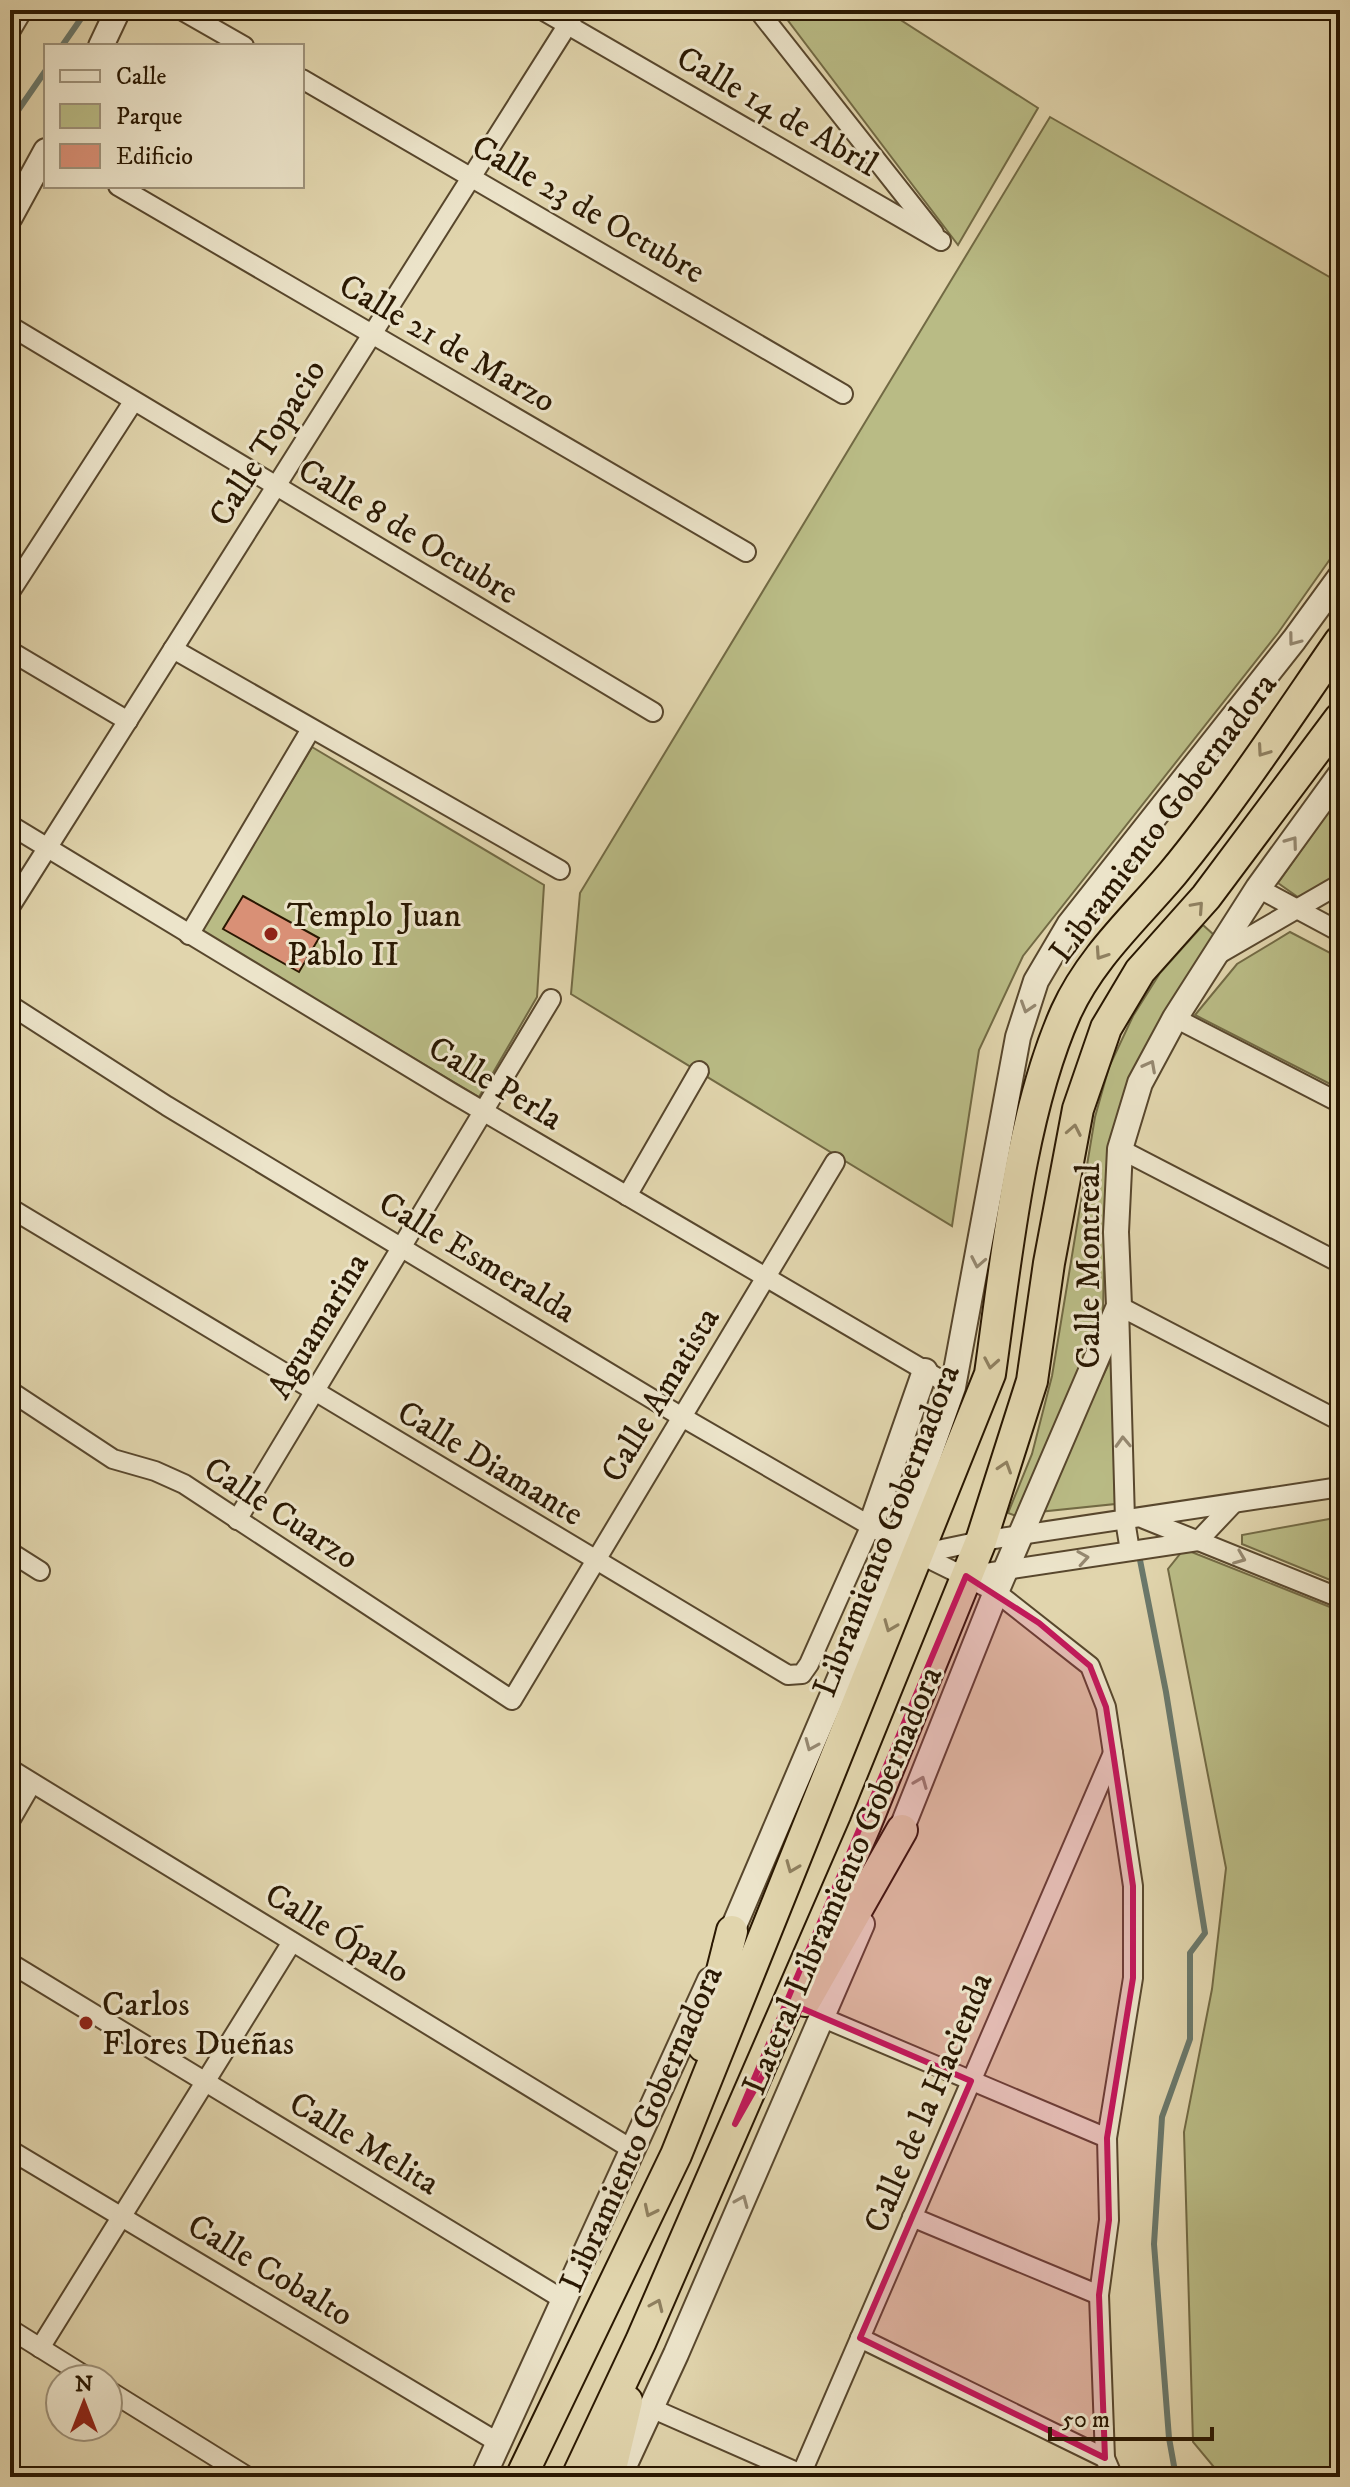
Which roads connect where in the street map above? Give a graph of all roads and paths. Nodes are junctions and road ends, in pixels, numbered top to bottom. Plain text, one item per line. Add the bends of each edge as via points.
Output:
1 (23, 10) edge
2 (118, 10) edge
3 (181, 10) edge
4 (542, 10) edge
5 (758, 10) edge
6 (572, 17) edge
7 (10, 32) edge
8 (102, 44) edge
9 (240, 44) edge
10 (304, 80) edge
11 (44, 155) edge
12 (471, 176) junction
13 (121, 188) edge
14 (10, 217) edge
15 (10, 326) edge
16 (372, 335) junction
17 (843, 394) dead end
18 (133, 402) junction
19 (275, 487) junction
20 (746, 552) dead end
21 (1340, 577) edge
22 (10, 592) edge
23 (1340, 641) edge
24 (173, 649) junction
25 (10, 651) edge
26 (653, 712) dead end
27 (1340, 718) edge
28 (128, 721) junction
29 (311, 729) junction
30 (1340, 775) edge
31 (10, 825) edge
32 (47, 848) junction
33 (560, 870) dead end
34 (1340, 884) edge
35 (1258, 888) junction
36 (10, 907) edge
37 (1300, 910) junction
38 (1340, 932) edge
39 (189, 935) junction
40 (1219, 954) junction
41 (551, 999) dead end
42 (10, 1005) edge
43 (1175, 1018) junction
44 (699, 1071) dead end
45 (1340, 1103) edge
46 (483, 1112) junction
47 (1120, 1149) junction
48 (835, 1162) dead end
49 (627, 1196) junction
50 (10, 1208) edge
51 (401, 1247) junction
52 (1340, 1263) edge
53 (766, 1278) junction
54 (1119, 1306) junction
55 (925, 1371) junction
56 (953, 1387) junction
57 (10, 1391) edge
58 (313, 1393) junction
59 (682, 1417) junction
60 (1340, 1421) edge
61 (1340, 1487) edge
62 (1232, 1505) junction
63 (1134, 1519) junction
64 (237, 1520) junction
65 (871, 1525) junction
66 (1020, 1536) junction
67 (981, 1541) junction
68 (1198, 1541) junction
69 (908, 1548) junction
70 (1130, 1551) junction
71 (10, 1552) edge
72 (595, 1562) junction
73 (1006, 1570) junction
74 (40, 1571) dead end
75 (966, 1576) junction
76 (996, 1592) junction
77 (1340, 1598) edge
78 (512, 1700) joint
79 (1113, 1752) junction
80 (10, 1769) edge
81 (32, 1783) junction
82 (10, 1821) edge
83 (902, 1830) junction
84 (732, 1931) junction
85 (292, 1942) junction
86 (10, 1963) edge
87 (821, 2017) junction
88 (205, 2081) junction
89 (971, 2081) junction
90 (735, 2124) junction
91 (1107, 2138) junction
92 (10, 2150) edge
93 (633, 2150) junction
94 (676, 2155) junction
95 (121, 2216) junction
96 (912, 2217) junction
97 (1099, 2295) junction
98 (564, 2300) junction
99 (10, 2329) edge
100 (860, 2338) junction
101 (641, 2341) junction
102 (40, 2348) junction
103 (64, 2363) edge
104 (124, 2400) edge
105 (554, 2408) junction
106 (651, 2408) junction
107 (499, 2443) junction
108 (1105, 2458) junction
109 (803, 2476) edge
110 (248, 2477) edge
111 (483, 2477) edge
112 (504, 2477) edge
113 (521, 2477) edge
114 (577, 2477) edge
115 (609, 2477) edge
116 (619, 2477) edge
117 (1113, 2477) edge

1 - 7 street
2 - 8 street
3 - 9 street
4 - 6 street, Calle 14 de Abril
5 - 6 street, Calle 14 de Abril via 941,241
6 - 12 street, Calle Topacio
10 - 12 street, Calle 23 de Octubre
11 - 14 street
12 - 16 street, Calle Topacio
12 - 17 street, Calle 23 de Octubre
13 - 16 street, Calle 21 de Marzo
15 - 18 street, Calle 8 de Octubre
16 - 19 street, Calle Topacio
16 - 20 street, Calle 21 de Marzo
18 - 19 street, Calle 8 de Octubre
18 - 22 street
19 - 24 street, Calle Topacio
19 - 26 street, Calle 8 de Octubre
21 -> 56 street via 1125,849 1036,981 1018,1037
23 -> 69 highway, Libramiento Gobernadora via 1173,872 1105,948 1066,1011 1036,1100 990,1374
24 - 28 street, Calle Topacio
24 - 29 street
25 - 28 street
67 -> 27 highway via 1032,1381 1078,1109 1106,1028 1140,971 1206,897
28 - 32 street, Calle Topacio
29 - 33 street
29 - 39 street
35 -> 30 street
31 - 32 street, Calle Perla
32 - 36 street, Calle Topacio
32 - 39 street, Calle Perla
34 - 37 street, Calle Montreal
35 - 37 street
35 - 40 street
37 - 38 street
37 - 40 street, Calle Montreal
39 - 46 street, Calle Perla
40 - 43 street, Calle Montreal
41 - 46 street, Aguamarina
42 - 51 street, Calle Esmeralda
43 - 45 street
47 -> 43 street, Calle Montreal via 1140,1083
44 - 49 street
46 - 49 street, Calle Perla
46 - 51 street, Aguamarina
47 - 52 street
47 - 54 street, Calle Montreal
48 - 53 street, Calle Amatista
49 - 53 street, Calle Perla
50 - 58 street, Calle Diamante
51 - 58 street, Aguamarina
51 - 59 street, Calle Esmeralda
53 - 55 street, Calle Perla
53 - 59 street, Calle Amatista
54 - 60 street
63 -> 54 street, Calle Montreal
54 - 66 street, Lateral Libramiento Gobernadora
55 - 56 street, Calle Perla
55 - 65 street
56 - 69 street
57 - 64 street, Calle Cuarzo via 113,1459 184,1484
58 - 64 street, Aguamarina
58 - 72 street, Calle Diamante
59 - 65 street, Calle Esmeralda
59 - 72 street, Calle Amatista
61 - 62 street
62 - 63 street
62 - 68 street
63 - 66 street
63 - 68 street
63 - 70 street, Calle Montreal
64 - 78 street, Calle Cuarzo
65 - 69 street, Calle Esmeralda
65 - 72 street, Calle Diamante via 802,1674 788,1675
66 - 67 street
66 - 73 street, Lateral Libramiento Gobernadora
67 - 69 street
67 - 75 highway
68 - 70 street
68 -> 77 street
69 - 75 street, Calle Esmeralda
69 -> 84 street
69 -> 94 highway, Libramiento Gobernadora
73 -> 70 street
71 - 74 street
72 - 78 street, Calle Amatista
73 - 75 street
73 - 76 street, Lateral Libramiento Gobernadora
75 - 76 street, Calle Esmeralda
75 - 90 highway via 865,1826
76 - 79 street, Calle Esmeralda via 1090,1666 1106,1707
83 -> 76 street, Lateral Libramiento Gobernadora
79 - 89 street, Calle de la Hacienda
79 - 91 street, Calle Esmeralda via 1133,1886 1133,1978
80 - 81 street, Calle Ópalo
81 - 82 street
81 - 85 street, Calle Ópalo
83 - 87 street, Lateral Libramiento Gobernadora
83 - 90 highway
84 - 93 street
84 - 94 highway
85 - 88 street
85 - 93 street, Calle Ópalo
86 - 88 street, Calle Melita
87 - 89 street
106 -> 87 street, Lateral Libramiento Gobernadora
88 - 95 street
88 - 98 street, Calle Melita
89 - 91 street
89 - 96 street, Calle de la Hacienda
101 -> 90 highway
91 - 97 street, Calle Esmeralda via 1109,2220
92 - 95 street, Calle Cobalto
93 - 98 street
94 -> 105 highway, Libramiento Gobernadora
95 - 102 street
95 - 107 street, Calle Cobalto
96 - 97 street
96 - 100 street, Calle de la Hacienda
97 - 108 street, Calle Esmeralda
98 - 107 street
99 - 102 street
100 - 108 street
100 - 109 street, Calle de la Hacienda
101 - 114 highway
101 - 115 highway
102 - 103 street
104 - 110 street
105 - 112 highway
105 - 113 highway, Libramiento Gobernadora
106 - 109 street
106 - 116 street, Lateral Libramiento Gobernadora
107 - 111 street
108 - 117 street

